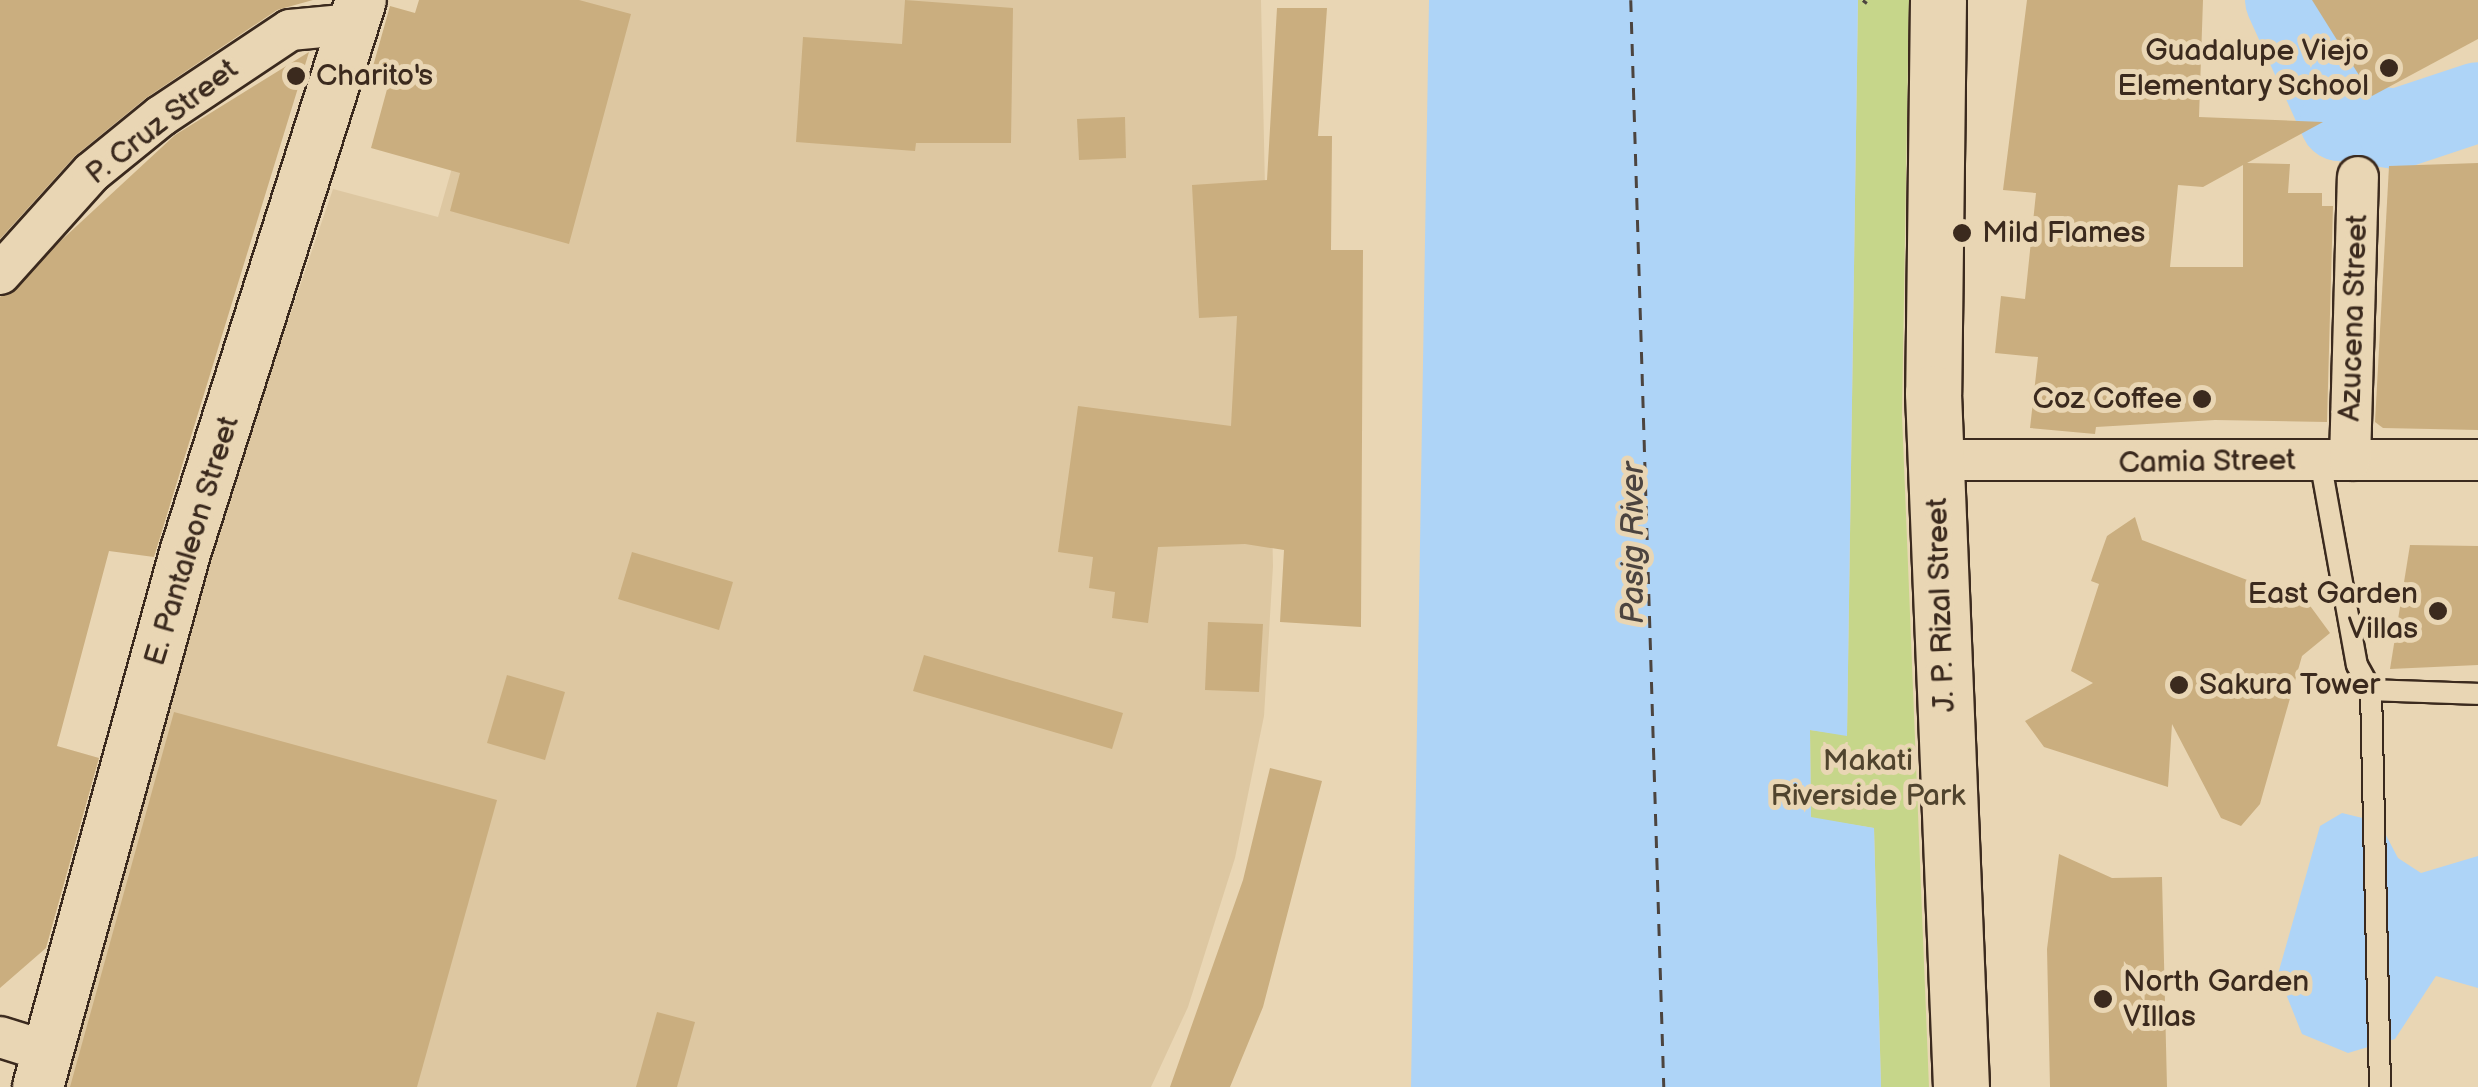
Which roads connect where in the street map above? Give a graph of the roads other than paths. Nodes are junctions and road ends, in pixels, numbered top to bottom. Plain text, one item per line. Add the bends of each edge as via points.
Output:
1 (1938, 0) edge
2 (1974, 0) edge
3 (357, 12) edge
4 (1942, 123) junction
5 (2358, 177) dead end
6 (0, 274) edge
7 (1936, 460) junction
8 (2335, 460) junction
9 (2478, 460) edge
10 (2371, 690) junction
11 (2478, 694) edge
12 (0, 1036) edge
13 (43, 1070) edge
14 (1961, 1087) edge
15 (2380, 1087) edge

1 - 4 main road, J. P. Rizal Street
2 - 4 main road, J. P. Rizal Street
3 - 6 street, P. Cruz Street via 290,30 161,116 92,172
3 - 13 street, E. Pantaleon Street via 185,553
4 - 7 main road, J. P. Rizal Street
5 - 8 street, Azucena Street
7 - 8 street, Camia Street
7 - 14 main road, J. P. Rizal Street
8 - 9 street, Camia Street
8 - 10 lane via 2356,665
10 - 11 lane
10 - 15 lane
12 - 13 street

